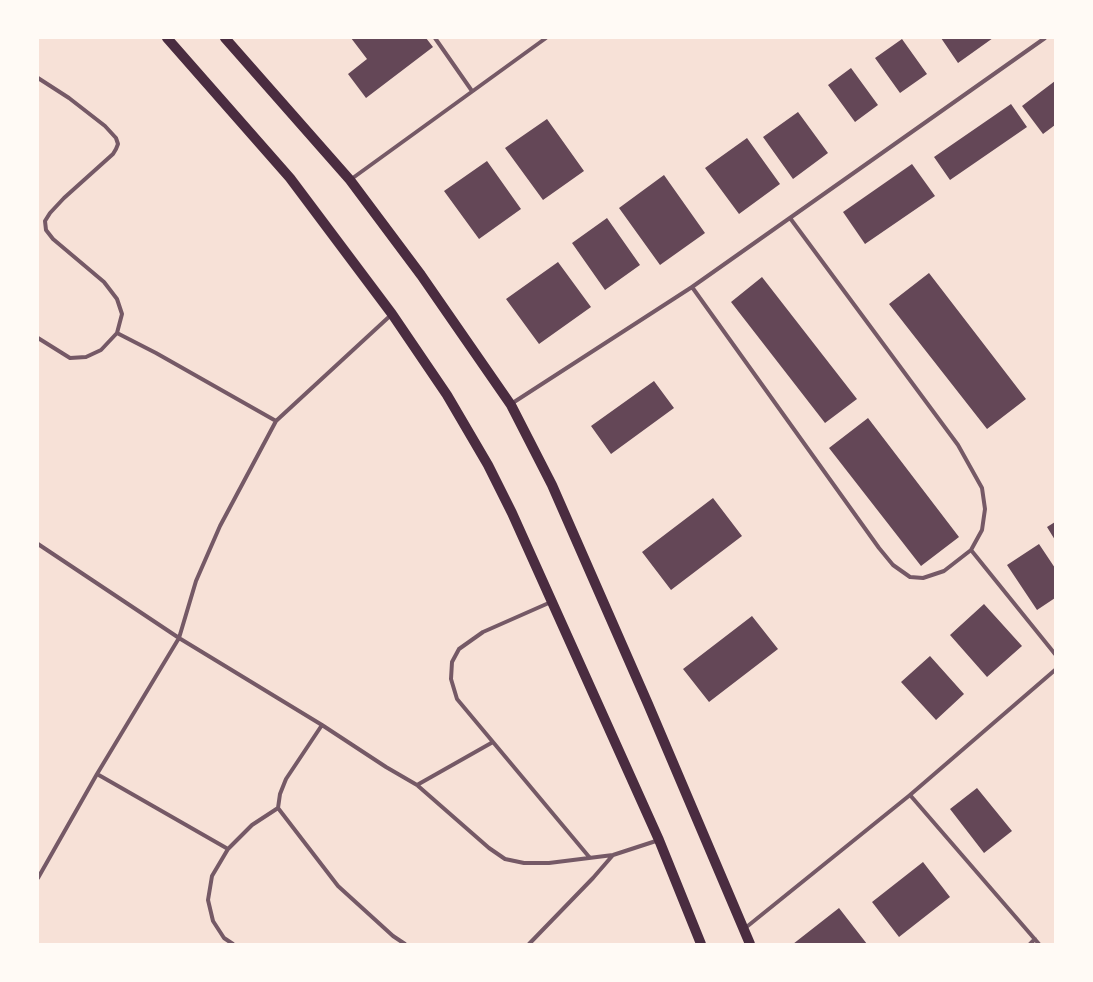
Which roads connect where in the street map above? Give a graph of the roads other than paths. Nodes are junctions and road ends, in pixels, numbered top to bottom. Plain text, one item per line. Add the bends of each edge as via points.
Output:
1 (167, 38) edge
2 (225, 38) edge
3 (435, 38) edge
4 (546, 38) edge
5 (1045, 38) edge
6 (38, 78) edge
7 (472, 91) junction
8 (350, 180) junction
9 (790, 218) junction
10 (692, 288) junction
11 (392, 314) junction
12 (117, 333) junction
13 (38, 338) edge
14 (511, 405) junction
15 (276, 421) junction
16 (38, 544) edge
17 (971, 550) junction
18 (551, 602) junction
19 (179, 638) junction
20 (1055, 654) edge
21 (1055, 670) edge
22 (322, 725) junction
23 (493, 742) junction
24 (97, 774) junction
25 (417, 785) junction
26 (910, 795) junction
27 (278, 808) junction
28 (659, 840) junction
29 (228, 849) junction
30 (613, 854) junction
31 (590, 858) junction
32 (38, 878) edge
33 (743, 929) junction
34 (1035, 940) junction
35 (233, 944) edge
36 (405, 944) edge
37 (528, 944) edge
38 (701, 944) edge
39 (750, 944) edge
40 (1030, 944) edge
41 (1040, 944) edge

1 - 11 main road via 290,178
2 - 8 main road
3 - 7 street
4 - 7 street
5 - 9 street
6 - 12 street via 105,126 118,144 113,154 64,198 45,221 46,230 53,239 104,282 117,299 122,314
7 - 8 street
8 - 14 main road via 421,275
9 - 10 street
9 - 17 street via 958,445 982,488 985,509 982,530
10 - 14 street
10 - 17 street via 893,564 910,577 923,578 944,571
11 - 15 street
11 - 18 main road via 447,395 488,465 512,512
12 - 13 street via 101,350 86,357 70,358
12 - 15 street
14 - 33 main road via 552,485
15 - 19 street via 220,526 196,582
16 - 19 street
17 - 20 street
18 - 23 street via 483,632 459,649 452,662 451,679 457,699
18 - 28 main road
19 - 22 street
19 - 24 street
21 - 26 street
22 - 25 street
22 - 27 street via 286,779
23 - 25 street
23 - 31 street
24 - 29 street
24 - 32 street
25 - 31 street via 505,859 524,863 549,863
26 - 33 street
26 - 34 street
27 - 29 street via 252,825
27 - 36 street via 338,886
28 - 30 street
28 - 38 main road
29 - 35 street via 212,876 208,900 213,921 224,938
30 - 31 street
30 - 37 street via 594,878
33 - 39 main road
34 - 40 street
34 - 41 street

